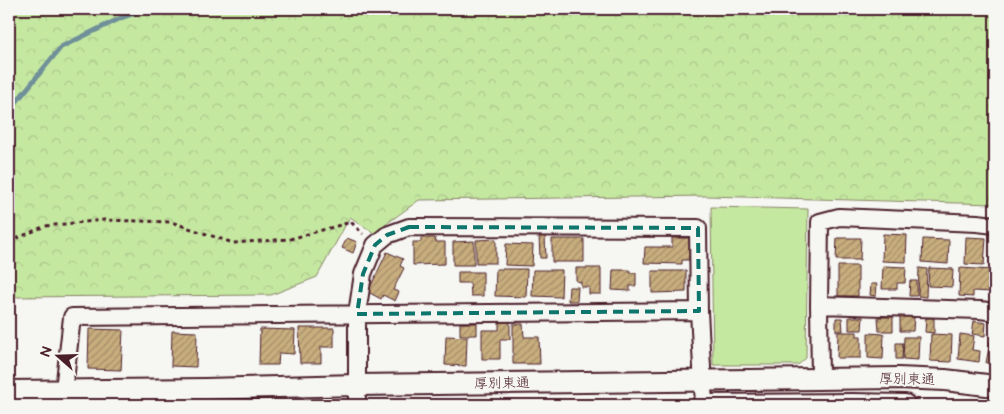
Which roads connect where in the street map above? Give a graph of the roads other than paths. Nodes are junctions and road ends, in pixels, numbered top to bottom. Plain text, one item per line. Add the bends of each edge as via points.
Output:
1 (995, 225) edge
2 (819, 305) junction
3 (699, 311) junction
4 (995, 312) edge
5 (357, 314) junction
6 (820, 379) junction
7 (702, 380) junction
8 (357, 385) junction
9 (995, 386) edge
10 (9, 391) edge
11 (66, 398) edge
12 (357, 405) edge
13 (703, 405) edge
14 (905, 405) edge

1 - 2 street via 839,217 820,222
2 - 4 street
2 - 6 street
3 - 5 street
3 - 5 street via 698,228 408,227 386,235 374,246 363,274
3 - 7 street
5 - 8 street
5 - 11 street via 72,316
6 - 7 street, 厚別東通
6 - 9 street, 厚別東通 via 898,378
7 - 8 street, 厚別東通
7 - 13 street
8 - 11 street, 厚別東通
8 - 12 street
10 - 11 street, 厚別東通
13 - 14 street, 厚別東通

